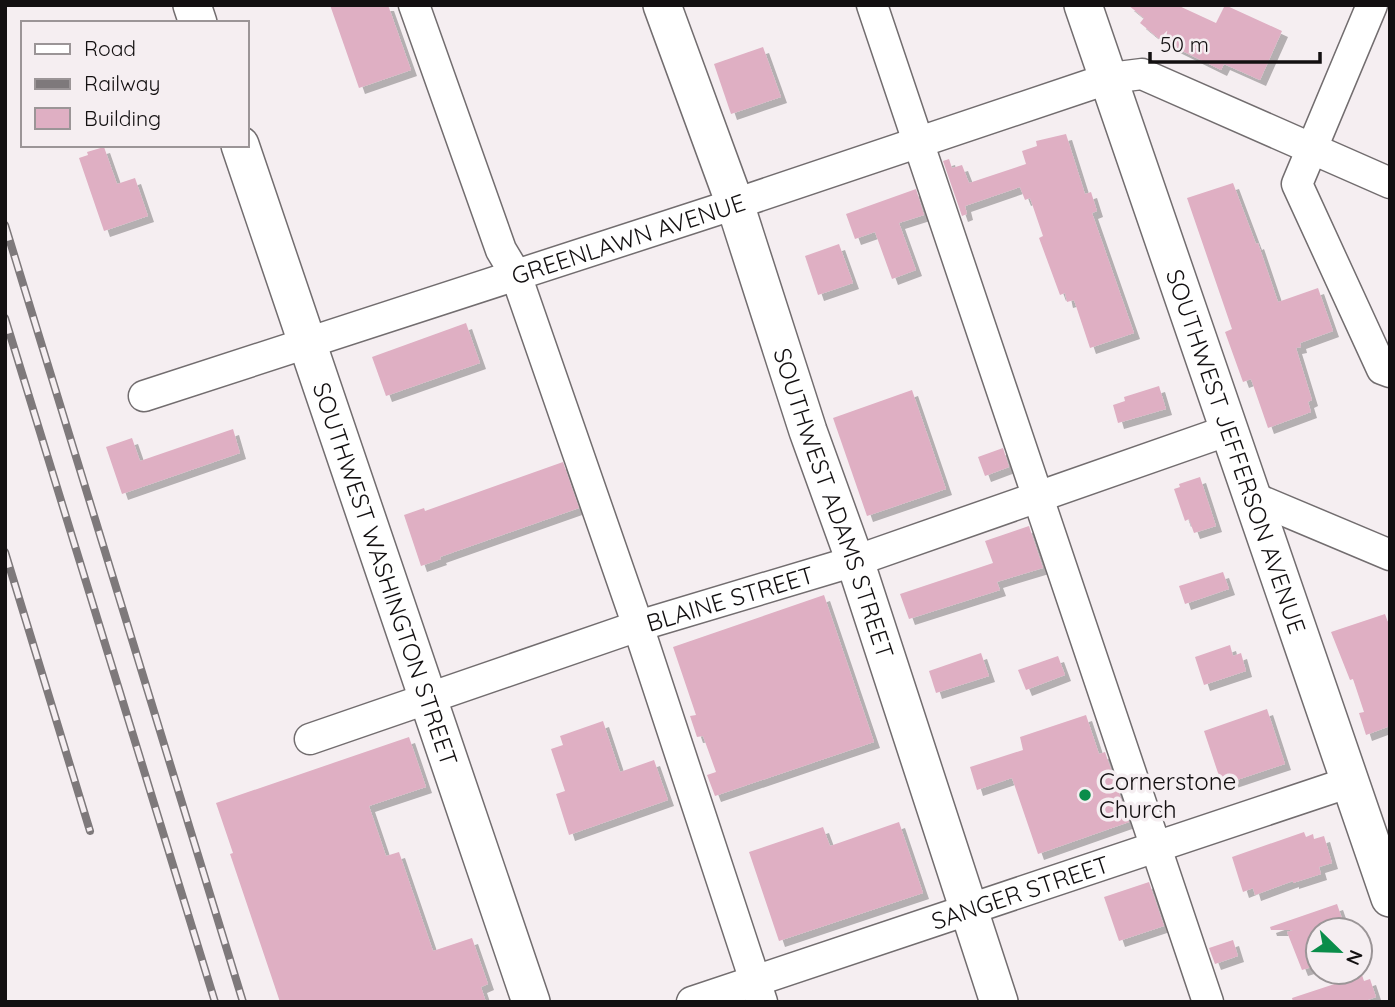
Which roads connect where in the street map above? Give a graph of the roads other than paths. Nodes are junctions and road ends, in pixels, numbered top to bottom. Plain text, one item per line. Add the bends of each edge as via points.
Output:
1 (414, 5) edge
2 (662, 5) edge
3 (872, 5) edge
4 (1083, 5) edge
5 (1372, 5) edge
6 (1110, 78) junction
7 (919, 142) junction
8 (241, 147) edge
9 (1312, 149) junction
10 (1390, 183) edge
11 (735, 204) junction
12 (516, 275) junction
13 (307, 344) junction
14 (1390, 373) edge
15 (144, 396) dead end
16 (1229, 430) junction
17 (1037, 497) junction
18 (1252, 497) junction
19 (1390, 555) edge
20 (855, 561) junction
21 (638, 626) junction
22 (428, 699) junction
23 (310, 738) dead end
24 (1350, 782) junction
25 (1157, 847) junction
26 (1384, 850) edge
27 (1390, 898) edge
28 (967, 910) junction
29 (759, 991) edge
30 (531, 1002) edge
31 (692, 1002) edge
32 (999, 1002) edge
33 (1208, 1002) edge

1 - 12 street via 501,250
2 - 11 main road, SOUTHWEST ADAMS STREET
3 - 7 street
4 - 6 main road, SOUTHWEST JEFFERSON AVENUE
5 - 9 street
6 - 7 street, GREENLAWN AVENUE
6 - 9 street, GREENLAWN AVENUE via 1142,74
6 - 16 main road, SOUTHWEST JEFFERSON AVENUE
7 - 11 street, GREENLAWN AVENUE
7 - 17 street
8 - 13 main road, SOUTHWEST WASHINGTON STREET
9 - 10 street, GREENLAWN AVENUE
9 - 14 street via 1297,184 1382,369
11 - 12 street, GREENLAWN AVENUE
11 - 20 main road, SOUTHWEST ADAMS STREET
12 - 13 street, GREENLAWN AVENUE
12 - 21 street
13 - 15 street, GREENLAWN AVENUE
13 - 22 main road, SOUTHWEST WASHINGTON STREET
16 - 17 street, BLAINE STREET
16 - 18 main road, SOUTHWEST JEFFERSON AVENUE
17 - 20 street, BLAINE STREET
17 - 25 street
18 - 19 street
18 - 24 main road, SOUTHWEST JEFFERSON AVENUE
20 - 21 street, BLAINE STREET
20 - 28 main road, SOUTHWEST ADAMS STREET
21 - 22 street, BLAINE STREET
21 - 29 street
22 - 23 street, BLAINE STREET
22 - 30 main road, SOUTHWEST WASHINGTON STREET
24 - 25 street, SANGER STREET
24 - 26 main road, SOUTHWEST JEFFERSON AVENUE
25 - 28 street, SANGER STREET
25 - 33 street
26 - 27 main road, SOUTHWEST JEFFERSON AVENUE
28 - 29 street, SANGER STREET
28 - 32 main road, SOUTHWEST ADAMS STREET
29 - 31 street, SANGER STREET

